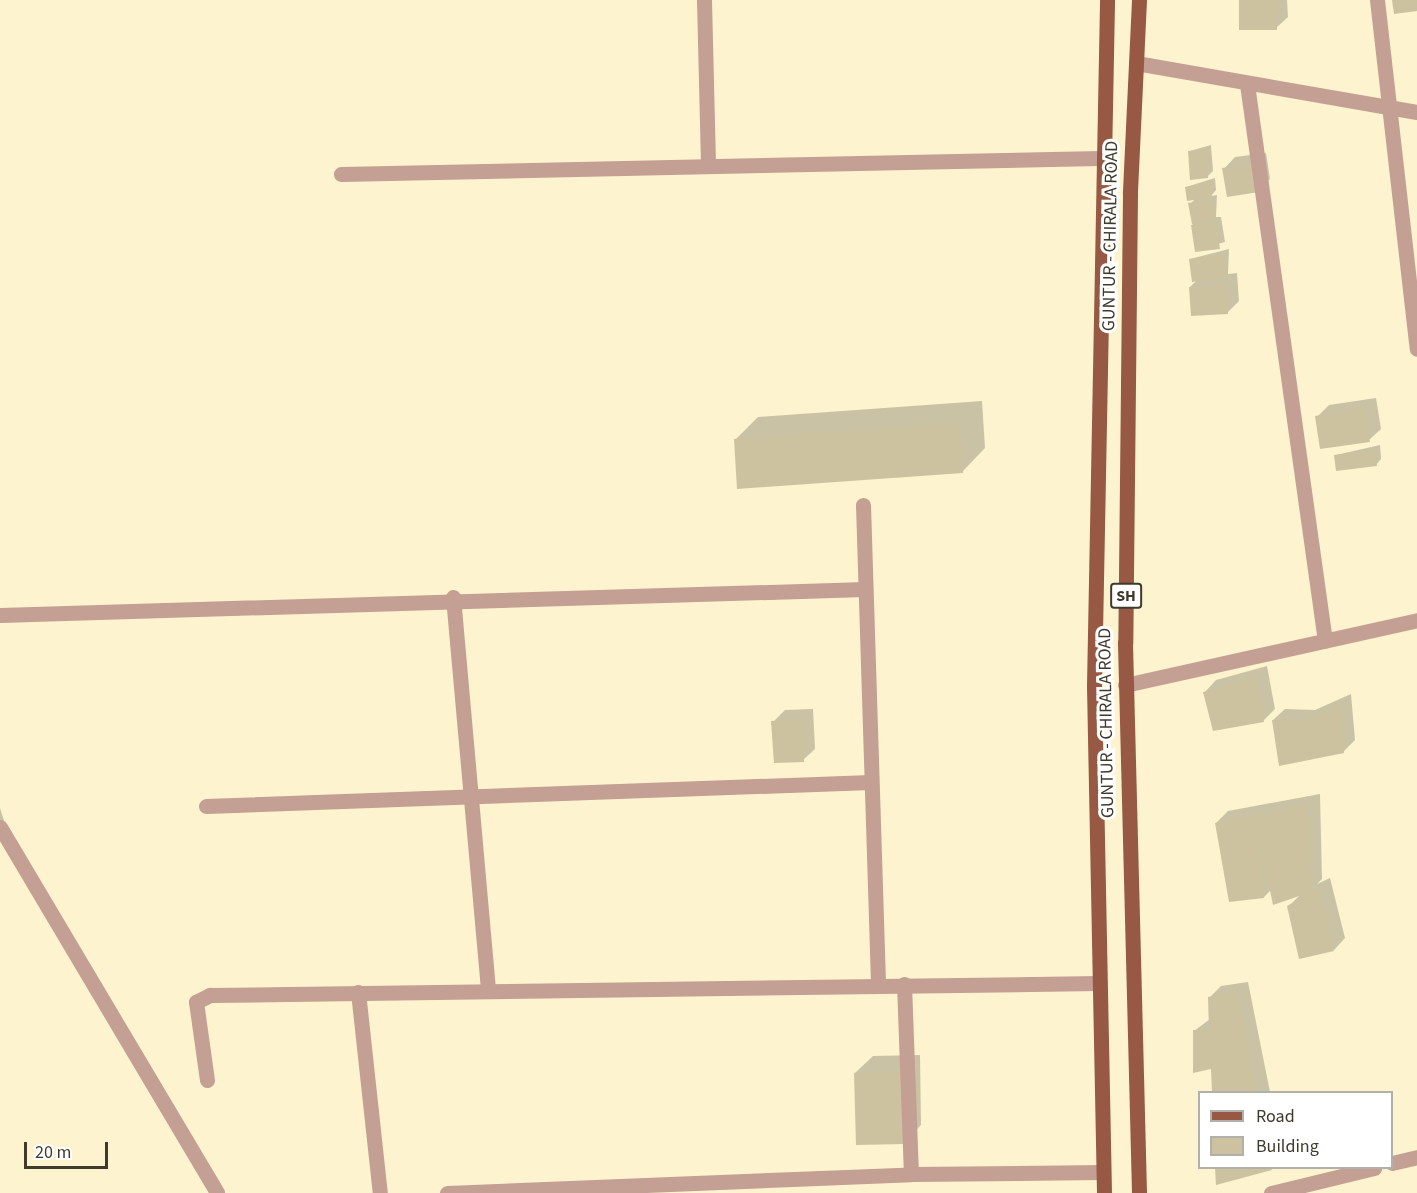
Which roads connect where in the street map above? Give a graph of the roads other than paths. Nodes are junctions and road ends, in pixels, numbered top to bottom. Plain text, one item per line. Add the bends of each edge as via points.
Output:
1 (705, 0) edge
2 (1107, 0) edge
3 (1139, 0) edge
4 (1377, 0) edge
5 (1136, 63) junction
6 (1247, 84) junction
7 (1391, 105) junction
8 (1417, 112) edge
9 (1100, 158) junction
10 (708, 166) junction
11 (341, 174) dead end
12 (1417, 349) edge
13 (863, 505) dead end
14 (866, 589) junction
15 (453, 597) junction
16 (0, 615) edge
17 (1417, 620) edge
18 (1325, 641) junction
19 (1125, 685) junction
20 (871, 782) junction
21 (471, 797) junction
22 (206, 806) dead end
23 (0, 827) edge
24 (3, 845) edge
25 (1099, 983) junction
26 (904, 984) junction
27 (878, 985) junction
28 (488, 990) junction
29 (358, 992) junction
30 (207, 1080) dead end
31 (1417, 1157) edge
32 (1393, 1163) edge
33 (1366, 1169) edge
34 (1103, 1172) junction
35 (911, 1174) junction
36 (217, 1193) edge
37 (380, 1193) edge
38 (447, 1193) edge
39 (1104, 1193) edge
40 (1139, 1193) edge
41 (1271, 1193) edge

1 - 10 street
2 - 9 main road, GUNTUR - CHIRALA ROAD / SH
3 - 5 main road, GUNTUR - CHIRALA ROAD / SH
4 - 7 street
5 - 6 street
5 - 19 main road, GUNTUR - CHIRALA ROAD / SH
6 - 7 street
6 - 18 street
7 - 8 street
7 - 12 street
9 - 10 street
9 - 25 main road, GUNTUR - CHIRALA ROAD / SH via 1094,686
10 - 11 street
13 - 14 street
14 - 15 street
14 - 20 street
15 - 16 street
15 - 21 street
17 - 18 street
18 - 19 street
19 - 40 main road, GUNTUR - CHIRALA ROAD / SH
20 - 21 street
20 - 27 street
21 - 22 street
21 - 28 street
23 - 24 street
24 - 36 street
25 - 26 street
25 - 34 main road, GUNTUR - CHIRALA ROAD / SH
26 - 27 street
26 - 35 street
27 - 28 street
28 - 29 street
29 - 30 street via 202,997 196,1011
29 - 37 street
31 - 32 street
33 - 41 street
34 - 35 street
34 - 39 main road, GUNTUR - CHIRALA ROAD / SH
35 - 38 street

